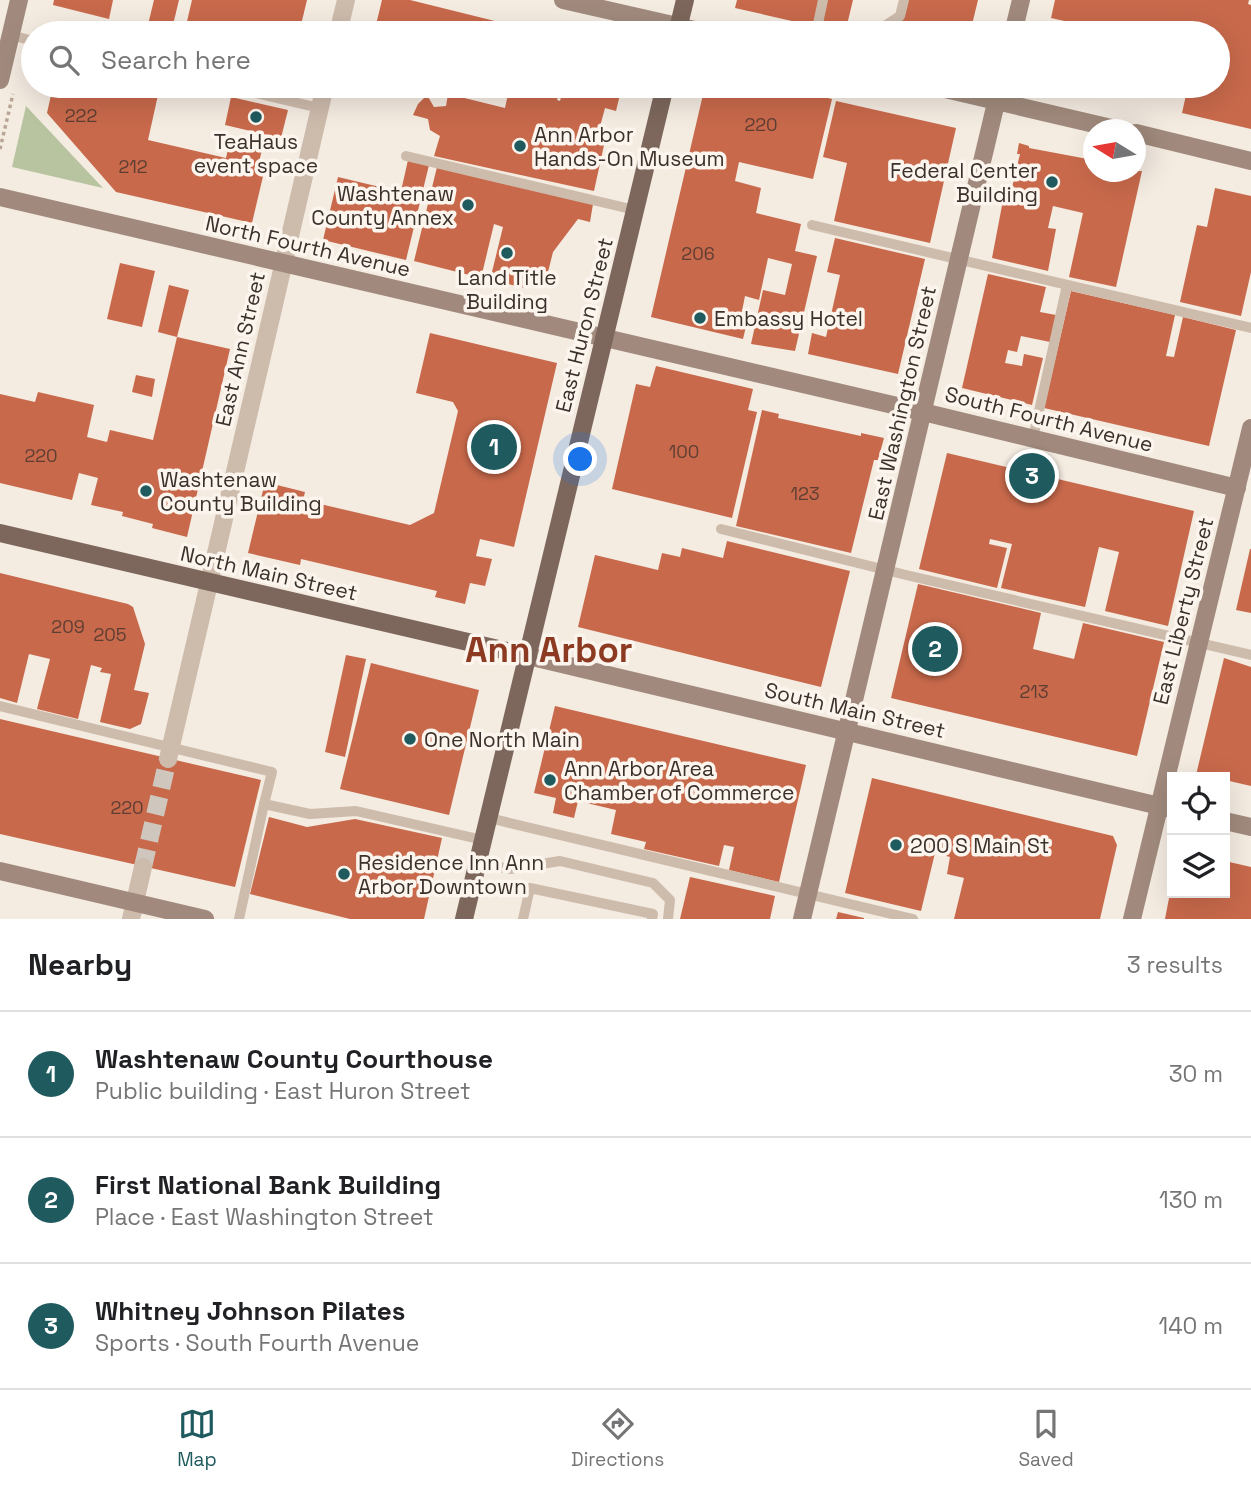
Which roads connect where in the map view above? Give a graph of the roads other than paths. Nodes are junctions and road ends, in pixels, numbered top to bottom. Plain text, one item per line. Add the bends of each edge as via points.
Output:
1 (19, 0) edge
2 (346, 0) edge
3 (563, 0) edge
4 (684, 0) edge
5 (824, 0) edge
6 (904, 0) edge
7 (1021, 0) edge
8 (341, 21) edge
9 (644, 21) edge
10 (680, 21) edge
11 (819, 21) edge
12 (894, 21) edge
13 (1016, 21) edge
14 (11, 35) junction
15 (21, 38) edge
16 (0, 80) edge
17 (277, 98) edge
18 (322, 98) edge
19 (661, 98) edge
20 (998, 98) edge
21 (1015, 98) edge
22 (319, 108) junction
23 (1085, 119) edge
24 (1146, 135) edge
25 (406, 156) dead end
26 (1251, 161) edge
27 (0, 197) edge
28 (635, 210) junction
29 (812, 225) dead end
30 (959, 260) junction
31 (283, 264) junction
32 (1067, 285) junction
33 (1251, 328) edge
34 (605, 339) junction
35 (923, 412) junction
36 (1251, 428) edge
37 (1033, 439) junction
38 (1237, 488) junction
39 (721, 529) dead end
40 (0, 533) edge
41 (885, 570) junction
42 (208, 582) junction
43 (1199, 642) junction
44 (1251, 655) edge
45 (528, 656) junction
46 (0, 706) edge
47 (847, 732) junction
48 (170, 753) junction
49 (264, 804) junction
50 (1165, 807) edge
51 (489, 818) junction
52 (1230, 822) edge
53 (1251, 827) edge
54 (483, 841) junction
55 (478, 863) junction
56 (144, 867) tunnel mouth
57 (0, 871) edge
58 (808, 894) junction
59 (133, 911) edge
60 (205, 919) edge
61 (239, 919) edge
62 (464, 919) edge
63 (523, 919) edge
64 (652, 919) edge
65 (668, 919) edge
66 (802, 919) edge
67 (913, 919) edge
68 (1132, 919) edge

1 - 14 street
2 - 8 street
3 - 9 street
4 - 10 main road
5 - 11 lane
6 - 12 lane via 900,16
7 - 13 street
14 - 15 lane
14 - 16 street
17 - 22 lane
18 - 22 street, East Ann Street
19 - 28 main road, East Huron Street
20 - 30 street, East Washington Street
21 - 23 street
22 - 31 street, East Ann Street
24 - 26 street
25 - 28 lane
27 - 31 street, North Fourth Avenue
28 - 34 main road, East Huron Street
29 - 30 lane
30 - 32 lane
30 - 35 street, East Washington Street
31 - 34 street, North Fourth Avenue
31 - 42 street, East Ann Street
32 - 33 lane
32 - 37 lane
34 - 35 street, South Fourth Avenue
34 - 45 main road, East Huron Street
35 - 37 street, South Fourth Avenue
35 - 41 street, East Washington Street
36 - 38 street, East Liberty Street
37 - 38 street, South Fourth Avenue
38 - 43 street, East Liberty Street
39 - 41 lane
40 - 42 main road, North Main Street
41 - 43 lane
41 - 47 street, East Washington Street
42 - 45 main road, North Main Street
42 - 48 street, East Ann Street
43 - 44 lane
43 - 50 street, East Liberty Street
45 - 47 street, South Main Street
45 - 51 main road, East Huron Street
46 - 48 lane
47 - 50 street, South Main Street
47 - 58 street, East Washington Street
48 - 49 lane via 272,772
49 - 54 lane via 310,814 356,811
49 - 61 lane
50 - 68 street, East Liberty Street
51 - 54 main road, East Huron Street
51 - 58 lane
52 - 53 street
54 - 55 main road, East Huron Street
55 - 62 main road, East Huron Street
55 - 65 lane via 510,869 560,861 653,883 670,900
56 - 59 street
57 - 59 street
58 - 66 street, East Washington Street
58 - 67 lane
59 - 60 street
63 - 64 lane via 530,888 653,914

